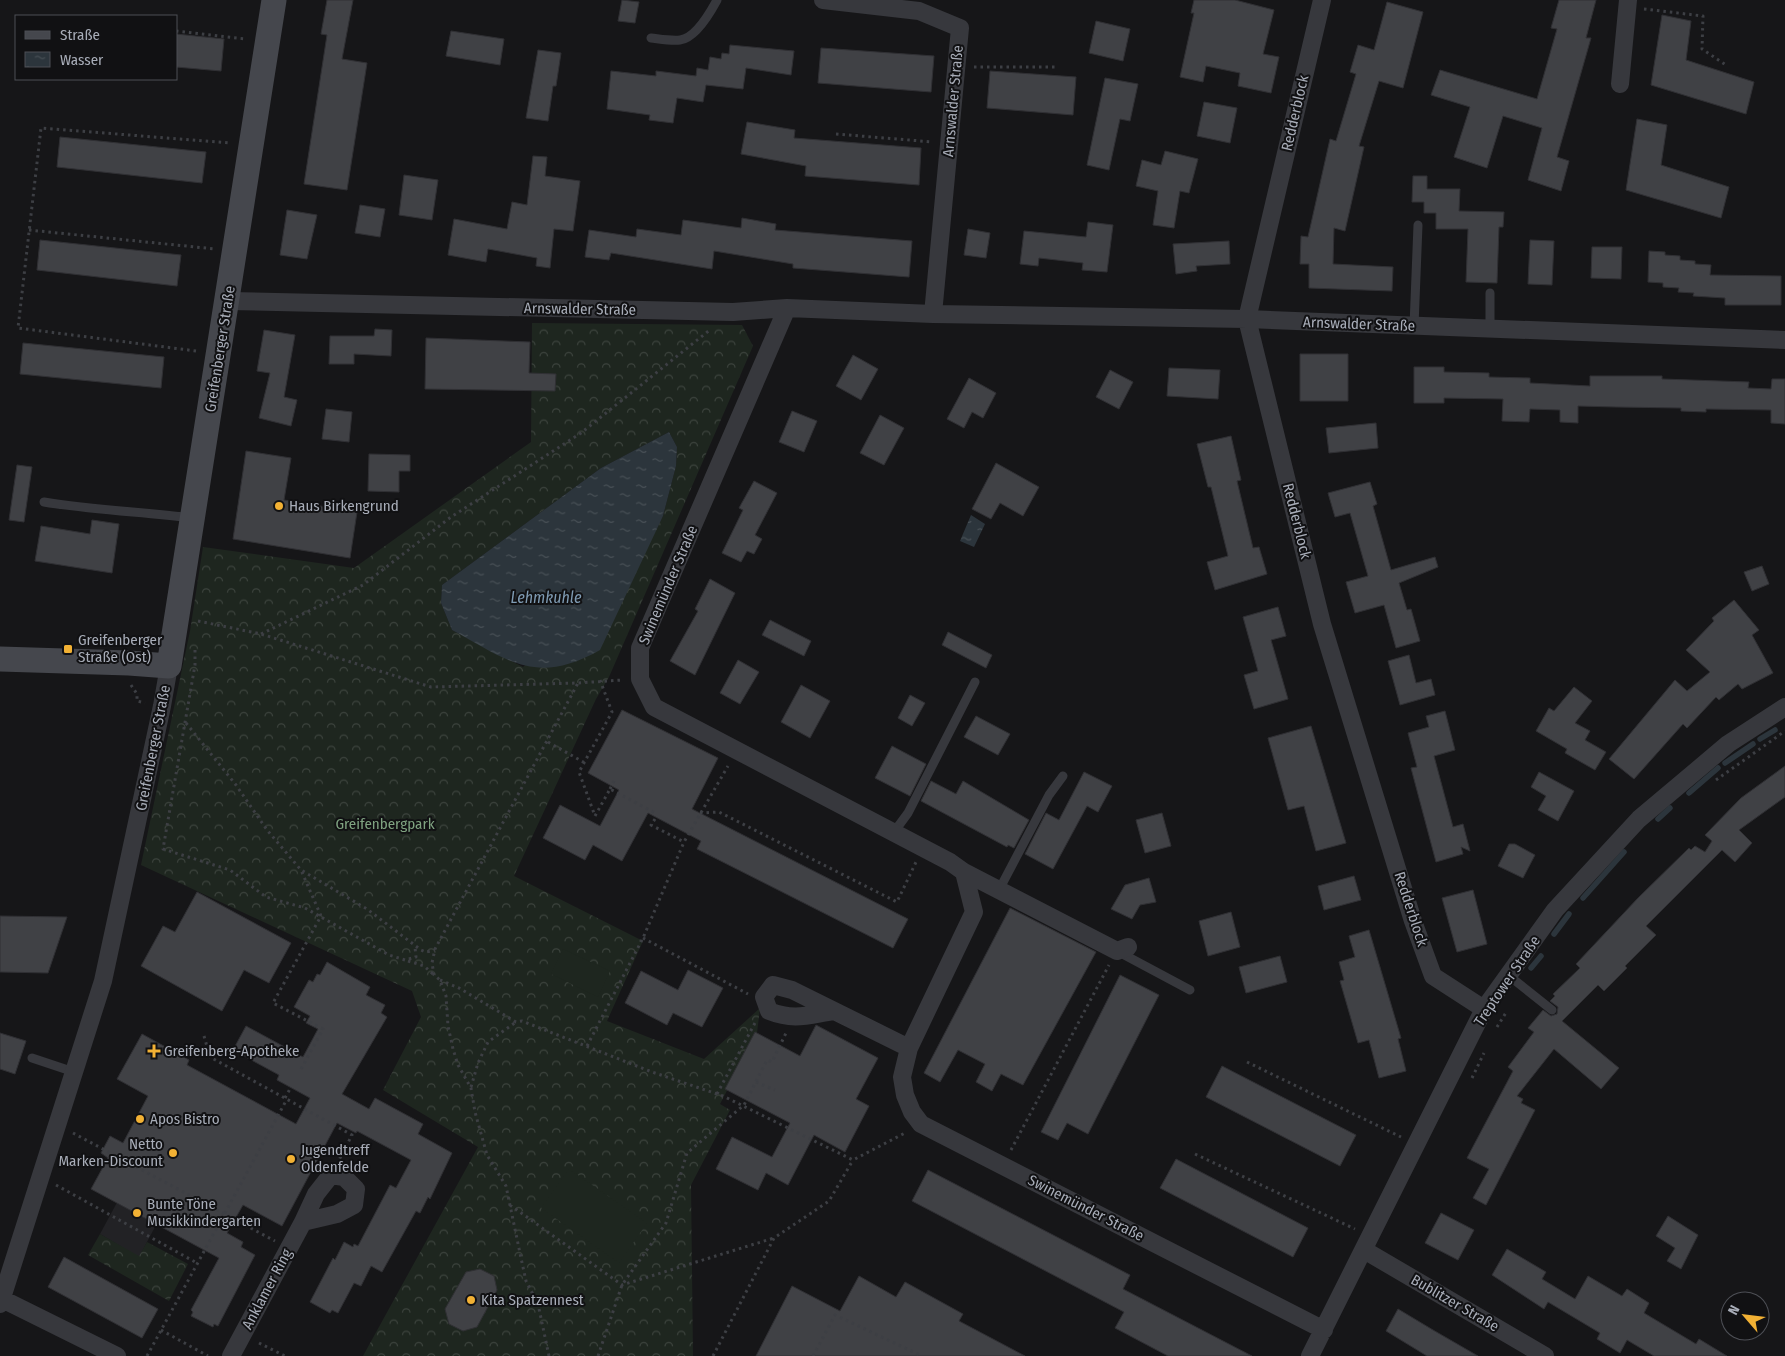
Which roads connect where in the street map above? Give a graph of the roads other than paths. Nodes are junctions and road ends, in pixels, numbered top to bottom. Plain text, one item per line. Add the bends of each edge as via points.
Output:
1 (274, 0) edge
2 (717, 0) edge
3 (823, 0) edge
4 (1322, 0) edge
5 (1628, 4) edge
6 (651, 38) dead end
7 (1620, 84) dead end
8 (1418, 225) dead end
9 (1490, 294) dead end
10 (228, 301) junction
11 (787, 308) junction
12 (933, 314) junction
13 (1247, 319) junction
14 (1414, 326) junction
15 (1490, 328) junction
16 (1785, 340) edge
17 (44, 502) dead end
18 (192, 518) junction
19 (0, 659) edge
20 (169, 666) junction
21 (974, 682) dead end
22 (1785, 707) edge
23 (1062, 776) dead end
24 (894, 832) junction
25 (964, 872) junction
26 (998, 890) junction
27 (1122, 949) joint
28 (1508, 975) junction
29 (1190, 990) dead end
30 (1484, 1009) junction
31 (1552, 1010) dead end
32 (834, 1011) junction
33 (909, 1048) junction
34 (32, 1058) dead end
35 (74, 1072) junction
36 (303, 1222) junction
37 (1368, 1244) junction
38 (1, 1300) edge
39 (1324, 1330) junction
40 (117, 1356) edge
41 (231, 1356) edge
42 (1310, 1356) edge
43 (1545, 1356) edge

1 - 10 street, Greifenberger Straße
2 - 6 lane via 695,32 681,40
3 - 12 street, Arnswalder Straße via 919,11 960,28
4 - 13 street, Redderblock
5 - 7 street
8 - 14 lane
9 - 15 lane
10 - 11 street, Arnswalder Straße via 733,312
10 - 18 street, Greifenberger Straße
11 - 12 street, Arnswalder Straße
11 - 24 street, Swinemünder Straße via 640,648 640,679 654,706
12 - 13 street, Arnswalder Straße
13 - 14 street, Arnswalder Straße
13 - 30 street, Redderblock via 1322,624 1413,921 1433,976
14 - 15 street, Arnswalder Straße
15 - 16 street, Arnswalder Straße
17 - 18 lane via 93,510 140,511
18 - 20 street, Greifenberger Straße
19 - 20 street
20 - 35 street, Greifenberger Straße via 103,981
21 - 24 lane via 908,813
22 - 28 street, Treptower Straße via 1728,744 1639,819 1555,910
23 - 26 lane
24 - 25 street, Swinemünder Straße
25 - 26 street, Swinemünder Straße
25 - 33 street via 974,912
26 - 27 street, Swinemünder Straße
27 - 29 lane
28 - 30 street, Treptower Straße
28 - 31 lane
30 - 37 street, Treptower Straße
32 - 32 street via 792,990 773,985 764,997 769,1011 784,1017
32 - 33 street
33 - 39 street, Swinemünder Straße via 903,1086 912,1112 921,1124
34 - 35 lane
35 - 38 street, Greifenberger Straße
36 - 36 street, Anklamer Ring via 337,1214 354,1205 356,1189 344,1177 331,1175 316,1194
36 - 41 street, Anklamer Ring
37 - 39 street, Treptower Straße
37 - 43 street, Bublitzer Straße
38 - 40 street
39 - 42 street, Treptower Straße

